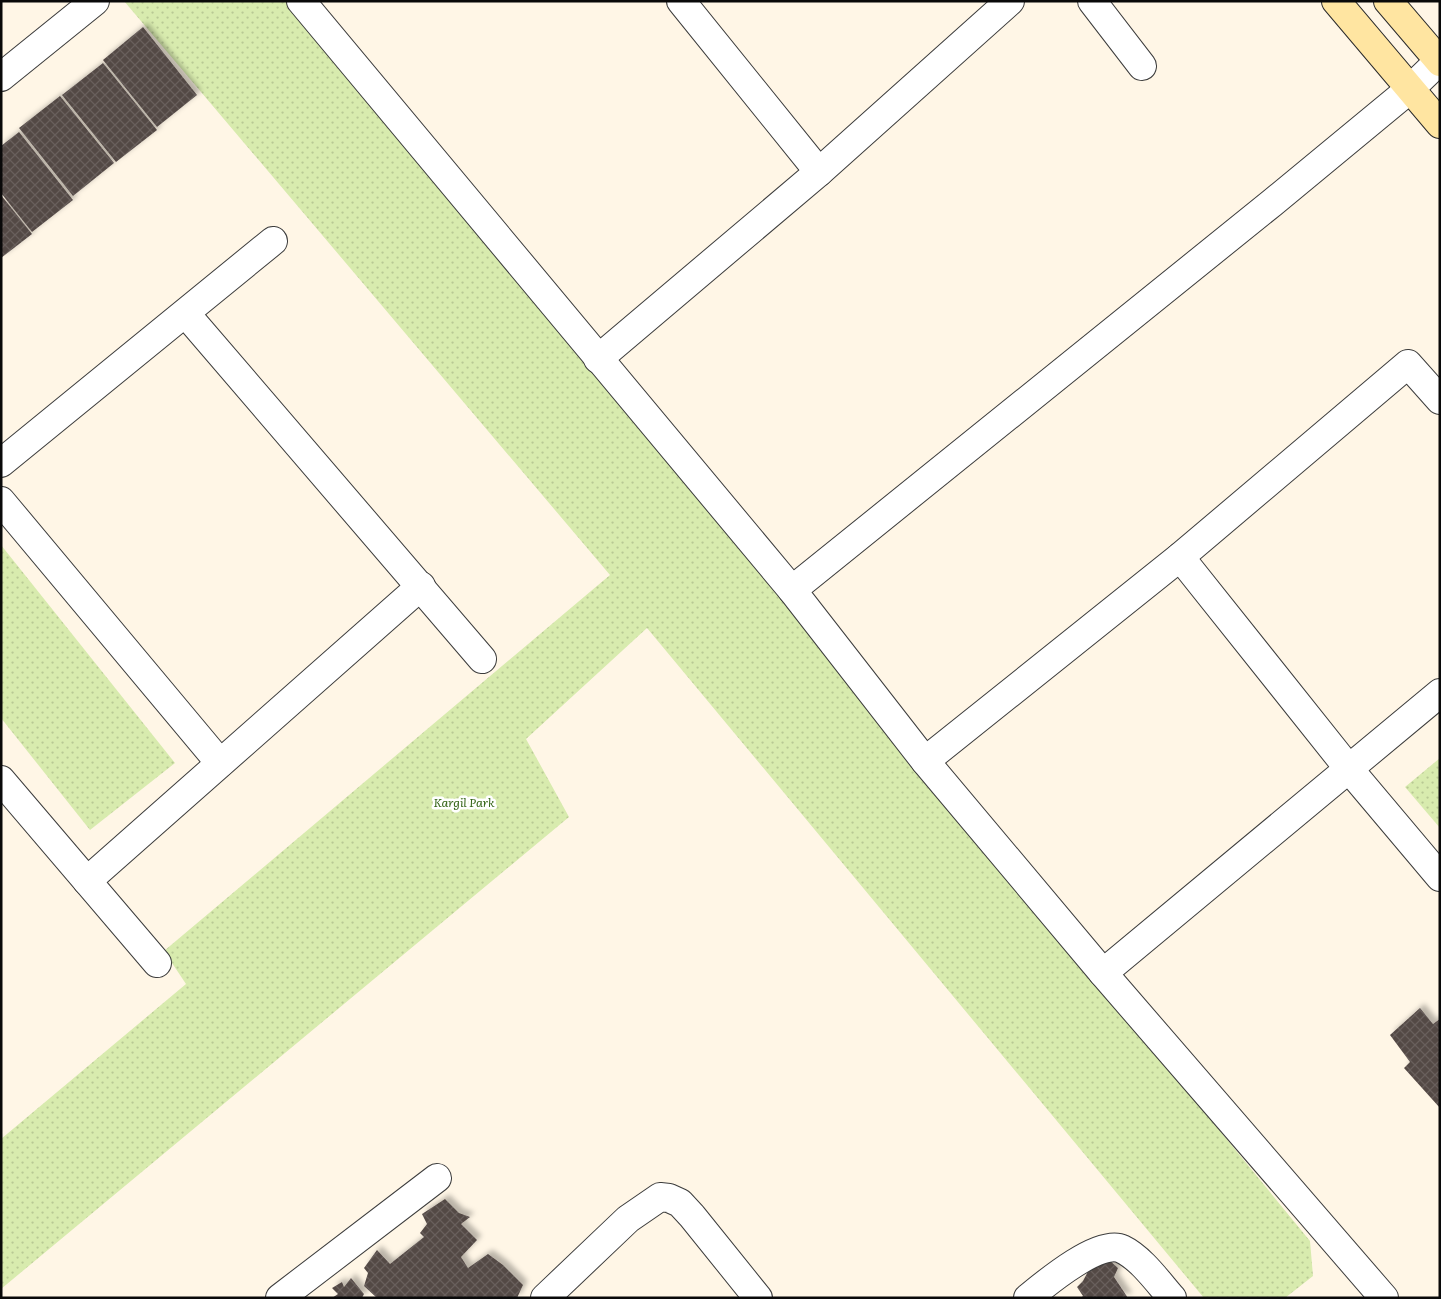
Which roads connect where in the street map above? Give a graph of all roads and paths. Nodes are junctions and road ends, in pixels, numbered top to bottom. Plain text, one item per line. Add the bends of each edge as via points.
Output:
1 (95, 1) edge
2 (301, 1) edge
3 (681, 1) edge
4 (1010, 1) edge
5 (1092, 1) edge
6 (1336, 1) edge
7 (1388, 1) edge
8 (1439, 61) edge
9 (1142, 66) dead end
10 (1, 77) edge
11 (1410, 89) junction
12 (1440, 124) edge
13 (819, 172) junction
14 (273, 241) dead end
15 (186, 314) junction
16 (598, 359) junction
17 (1440, 400) edge
18 (1, 463) edge
19 (1, 501) edge
20 (1180, 557) junction
21 (421, 586) junction
22 (792, 590) junction
23 (482, 659) dead end
24 (1440, 693) edge
25 (926, 761) junction
26 (220, 763) junction
27 (1350, 769) junction
28 (1, 780) edge
29 (1440, 877) edge
30 (87, 881) junction
31 (157, 964) dead end
32 (1103, 973) junction
33 (437, 1178) dead end
34 (1369, 1293) edge
35 (280, 1298) edge
36 (545, 1298) edge
37 (758, 1298) edge
38 (1028, 1298) edge
39 (1172, 1298) edge

1 - 10 street
2 - 16 street
3 - 13 street
4 - 13 street
5 - 9 street
6 - 11 main road
7 - 8 main road
8 - 11 street
11 - 12 main road
11 - 22 street
13 - 16 street
14 - 15 street
15 - 18 street
15 - 21 street
16 - 22 street
17 - 20 street via 1408,364
19 - 26 street
20 - 25 street
20 - 27 street
21 - 23 street
21 - 26 street
22 - 25 street
24 - 27 street
25 - 32 street
26 - 30 street
27 - 29 street
27 - 32 street
28 - 30 street
30 - 31 street
32 - 34 street
33 - 35 street
36 - 37 street via 628,1219 660,1197 680,1203
38 - 39 street via 1079,1260 1104,1248 1120,1247 1134,1256

